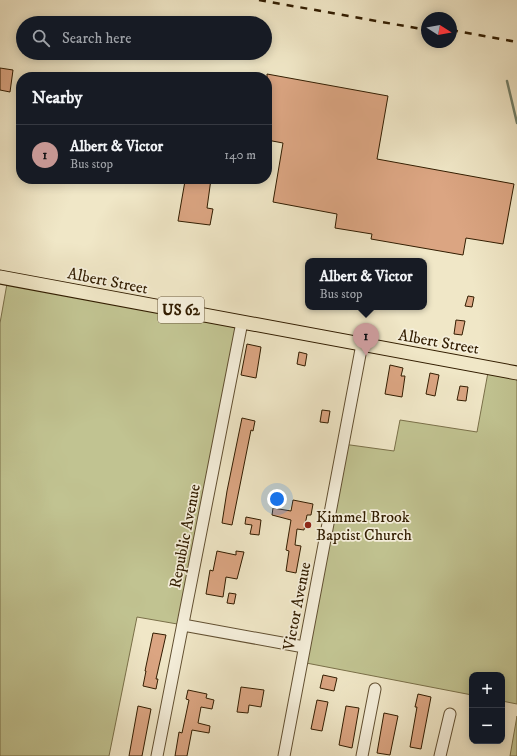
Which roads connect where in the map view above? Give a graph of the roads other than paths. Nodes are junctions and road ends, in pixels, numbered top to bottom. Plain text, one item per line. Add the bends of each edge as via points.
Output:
1 (0, 277) edge
2 (242, 322) junction
3 (362, 344) junction
4 (517, 373) edge
5 (183, 625) junction
6 (304, 647) junction
7 (375, 689) dead end
8 (450, 714) dead end
9 (157, 756) edge
10 (284, 756) edge
11 (362, 756) edge
12 (440, 756) edge

1 - 2 main road, Albert Street / US 62
2 - 3 main road, Albert Street / US 62
2 - 5 street, Republic Avenue
3 - 4 main road, Albert Street / US 62
3 - 6 street, Victor Avenue
5 - 6 street
5 - 9 street, Republic Avenue
6 - 10 street, Victor Avenue
7 - 11 street
8 - 12 street

